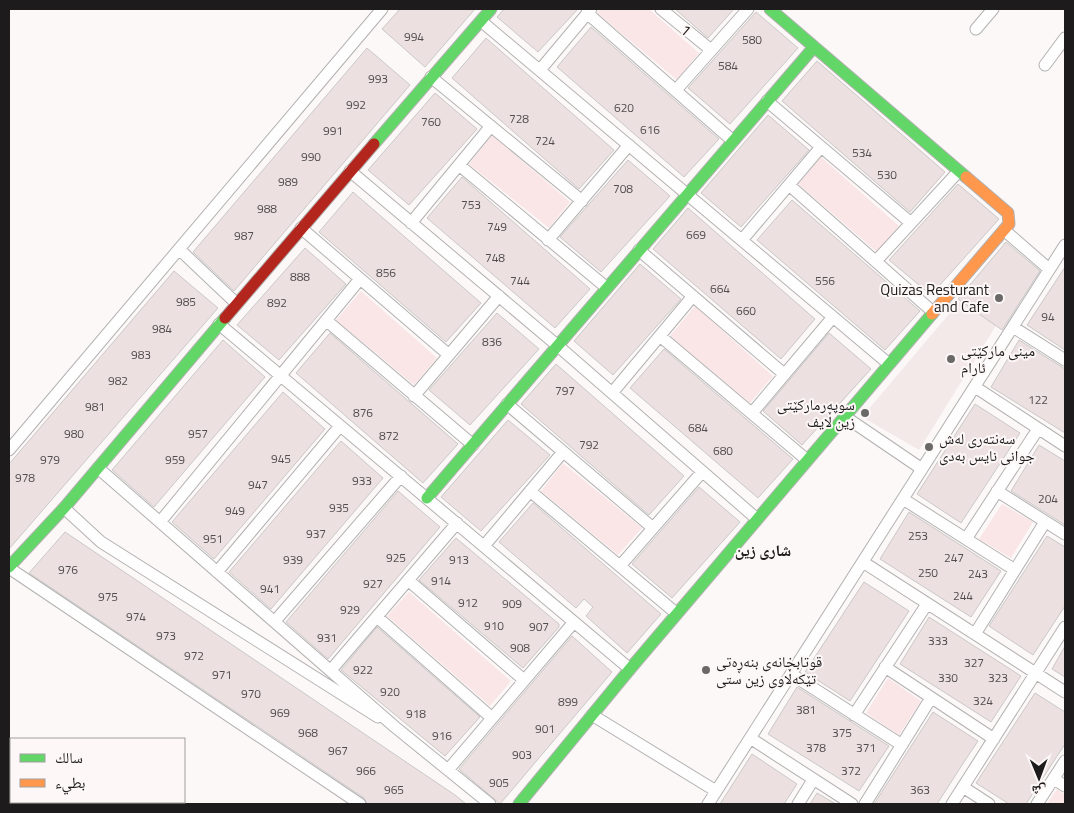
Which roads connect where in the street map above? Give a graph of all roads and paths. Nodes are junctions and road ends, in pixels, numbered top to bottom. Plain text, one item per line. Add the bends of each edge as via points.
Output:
1 (382, 9) edge
2 (491, 9) edge
3 (661, 9) edge
4 (748, 9) edge
5 (770, 9) edge
6 (993, 9) edge
7 (589, 11) edge
8 (481, 21) junction
9 (976, 29) dead end
10 (1065, 38) edge
11 (814, 47) junction
12 (711, 50) junction
13 (1045, 65) dead end
14 (540, 70) junction
15 (432, 77) junction
16 (676, 90) junction
17 (767, 101) junction
18 (491, 126) junction
19 (733, 141) junction
20 (630, 145) junction
21 (821, 147) junction
22 (459, 165) junction
23 (350, 171) junction
24 (959, 171) junction
25 (789, 185) junction
26 (688, 194) junction
27 (582, 201) junction
28 (411, 223) junction
29 (910, 223) junction
30 (301, 228) junction
31 (1004, 230) junction
32 (548, 240) junction
33 (742, 240) junction
34 (1065, 245) edge
35 (180, 250) junction
36 (639, 250) junction
37 (876, 261) junction
38 (1049, 269) junction
39 (360, 279) junction
40 (607, 288) junction
41 (499, 296) junction
42 (693, 296) junction
43 (237, 304) junction
44 (934, 312) junction
45 (833, 317) junction
46 (327, 321) junction
47 (220, 324) junction
48 (1013, 328) junction
49 (660, 336) junction
50 (558, 346) junction
51 (449, 355) junction
52 (1065, 360) edge
53 (889, 364) junction
54 (784, 374) junction
55 (282, 376) junction
56 (975, 387) junction
57 (612, 393) junction
58 (414, 396) junction
59 (508, 404) junction
60 (752, 413) junction
61 (844, 416) junction
62 (340, 426) junction
63 (1038, 428) junction
64 (473, 445) junction
65 (1065, 446) edge
66 (9, 450) edge
67 (563, 452) junction
68 (807, 460) junction
69 (98, 468) junction
70 (922, 469) junction
71 (702, 472) junction
72 (401, 476) junction
73 (530, 491) junction
74 (997, 491) junction
75 (427, 498) junction
76 (903, 499) junction
77 (64, 508) junction
78 (756, 520) junction
79 (160, 522) junction
80 (1045, 522) junction
81 (457, 523) junction
82 (653, 528) junction
83 (1065, 534) edge
84 (966, 539) junction
85 (484, 546) junction
86 (863, 562) junction
87 (620, 566) junction
88 (9, 568) edge
89 (1015, 570) junction
90 (217, 572) junction
91 (408, 580) junction
92 (927, 604) junction
93 (676, 613) junction
94 (377, 616) junction
95 (275, 621) junction
96 (574, 622) junction
97 (1065, 627) edge
98 (975, 634) junction
99 (885, 667) junction
100 (630, 668) junction
101 (331, 670) junction
102 (1036, 673) junction
103 (791, 674) junction
104 (524, 680) junction
105 (1065, 692) edge
106 (931, 698) junction
107 (592, 714) junction
108 (854, 715) junction
109 (492, 718) junction
110 (395, 727) junction
111 (750, 738) junction
112 (994, 739) junction
113 (902, 745) junction
114 (1065, 761) edge
115 (448, 770) junction
116 (1054, 779) junction
117 (813, 780) junction
118 (1065, 786) edge
119 (963, 788) junction
120 (716, 791) junction
121 (360, 804) edge
122 (490, 804) edge
123 (519, 804) edge
124 (708, 804) edge
125 (798, 804) edge
126 (852, 804) edge
127 (865, 804) edge
128 (952, 804) edge
129 (989, 804) edge
130 (1038, 804) edge

1 - 35 street
2 - 8 street
3 - 12 street, 1
4 - 12 street
5 - 11 street
6 - 9 street
7 - 14 street
7 - 16 street
8 - 14 street
8 - 15 street
10 - 13 street
11 - 17 street
11 - 24 street
12 - 16 street
14 - 20 street
15 - 18 street
15 - 23 street
16 - 19 street
17 - 19 street
17 - 21 street
18 - 22 street
18 - 27 street
19 - 26 street
20 - 26 street
20 - 27 street
21 - 25 street
21 - 29 street
22 - 28 street
22 - 32 street
23 - 28 street
23 - 30 street
24 - 29 street
24 - 31 street via 1008,213 1010,218
25 - 33 street
25 - 37 street
26 - 33 street
26 - 36 street
27 - 32 street
28 - 41 street
29 - 37 street
30 - 39 street
30 - 43 street
31 - 38 street
31 - 44 street
32 - 40 street
33 - 45 street
34 - 38 street
35 - 43 street
35 - 66 street
36 - 40 street
36 - 42 street
37 - 44 street
38 - 48 street
39 - 46 street
39 - 51 street
40 - 50 street
41 - 50 street
41 - 51 street
42 - 49 street
42 - 54 street
43 - 47 street
44 - 53 street
45 - 53 street
45 - 54 street
46 - 55 street
46 - 58 street
47 - 55 street
47 - 69 street
48 - 52 street
48 - 56 street
49 - 57 street
49 - 60 street
50 - 57 street
50 - 59 street
51 - 58 street
53 - 61 street
54 - 60 street
55 - 62 street
55 - 79 street
56 - 63 street
56 - 70 street
57 - 71 street
58 - 64 street
59 - 64 street
59 - 67 street
60 - 68 street
61 - 68 street
61 - 70 street
62 - 72 street
62 - 90 street
63 - 65 street
63 - 74 street
64 - 75 street
67 - 73 street
67 - 82 street
68 - 78 street
69 - 77 street
69 - 79 street
70 - 76 street
71 - 78 street
71 - 82 street
72 - 75 street
72 - 95 street
73 - 85 street
73 - 87 street
74 - 80 street
74 - 84 street
75 - 81 street
76 - 84 street
76 - 86 street
77 - 88 street
77 - 110 street via 102,542
78 - 93 street
79 - 90 street
80 - 83 street
80 - 89 street
81 - 85 street
81 - 91 street
82 - 87 street
84 - 89 street
85 - 96 street
86 - 92 street
86 - 103 street
87 - 93 street
88 - 121 street
89 - 98 street
90 - 95 street
91 - 94 street
91 - 104 street
92 - 98 street
92 - 99 street
93 - 100 street
94 - 101 street
94 - 109 street
95 - 101 street
96 - 100 street
96 - 104 street
97 - 102 street
98 - 102 street
99 - 106 street
99 - 108 street
100 - 107 street
101 - 110 street
102 - 105 street
102 - 112 street
103 - 108 street
103 - 111 street
104 - 109 street
106 - 112 street
106 - 113 street
107 - 120 street
107 - 123 street
108 - 113 street
109 - 115 street
110 - 115 street
111 - 117 street
111 - 120 street
112 - 119 street
113 - 127 street
114 - 116 street
115 - 122 street
116 - 118 street
116 - 130 street
117 - 125 street
117 - 126 street
119 - 128 street
119 - 129 street
120 - 124 street

